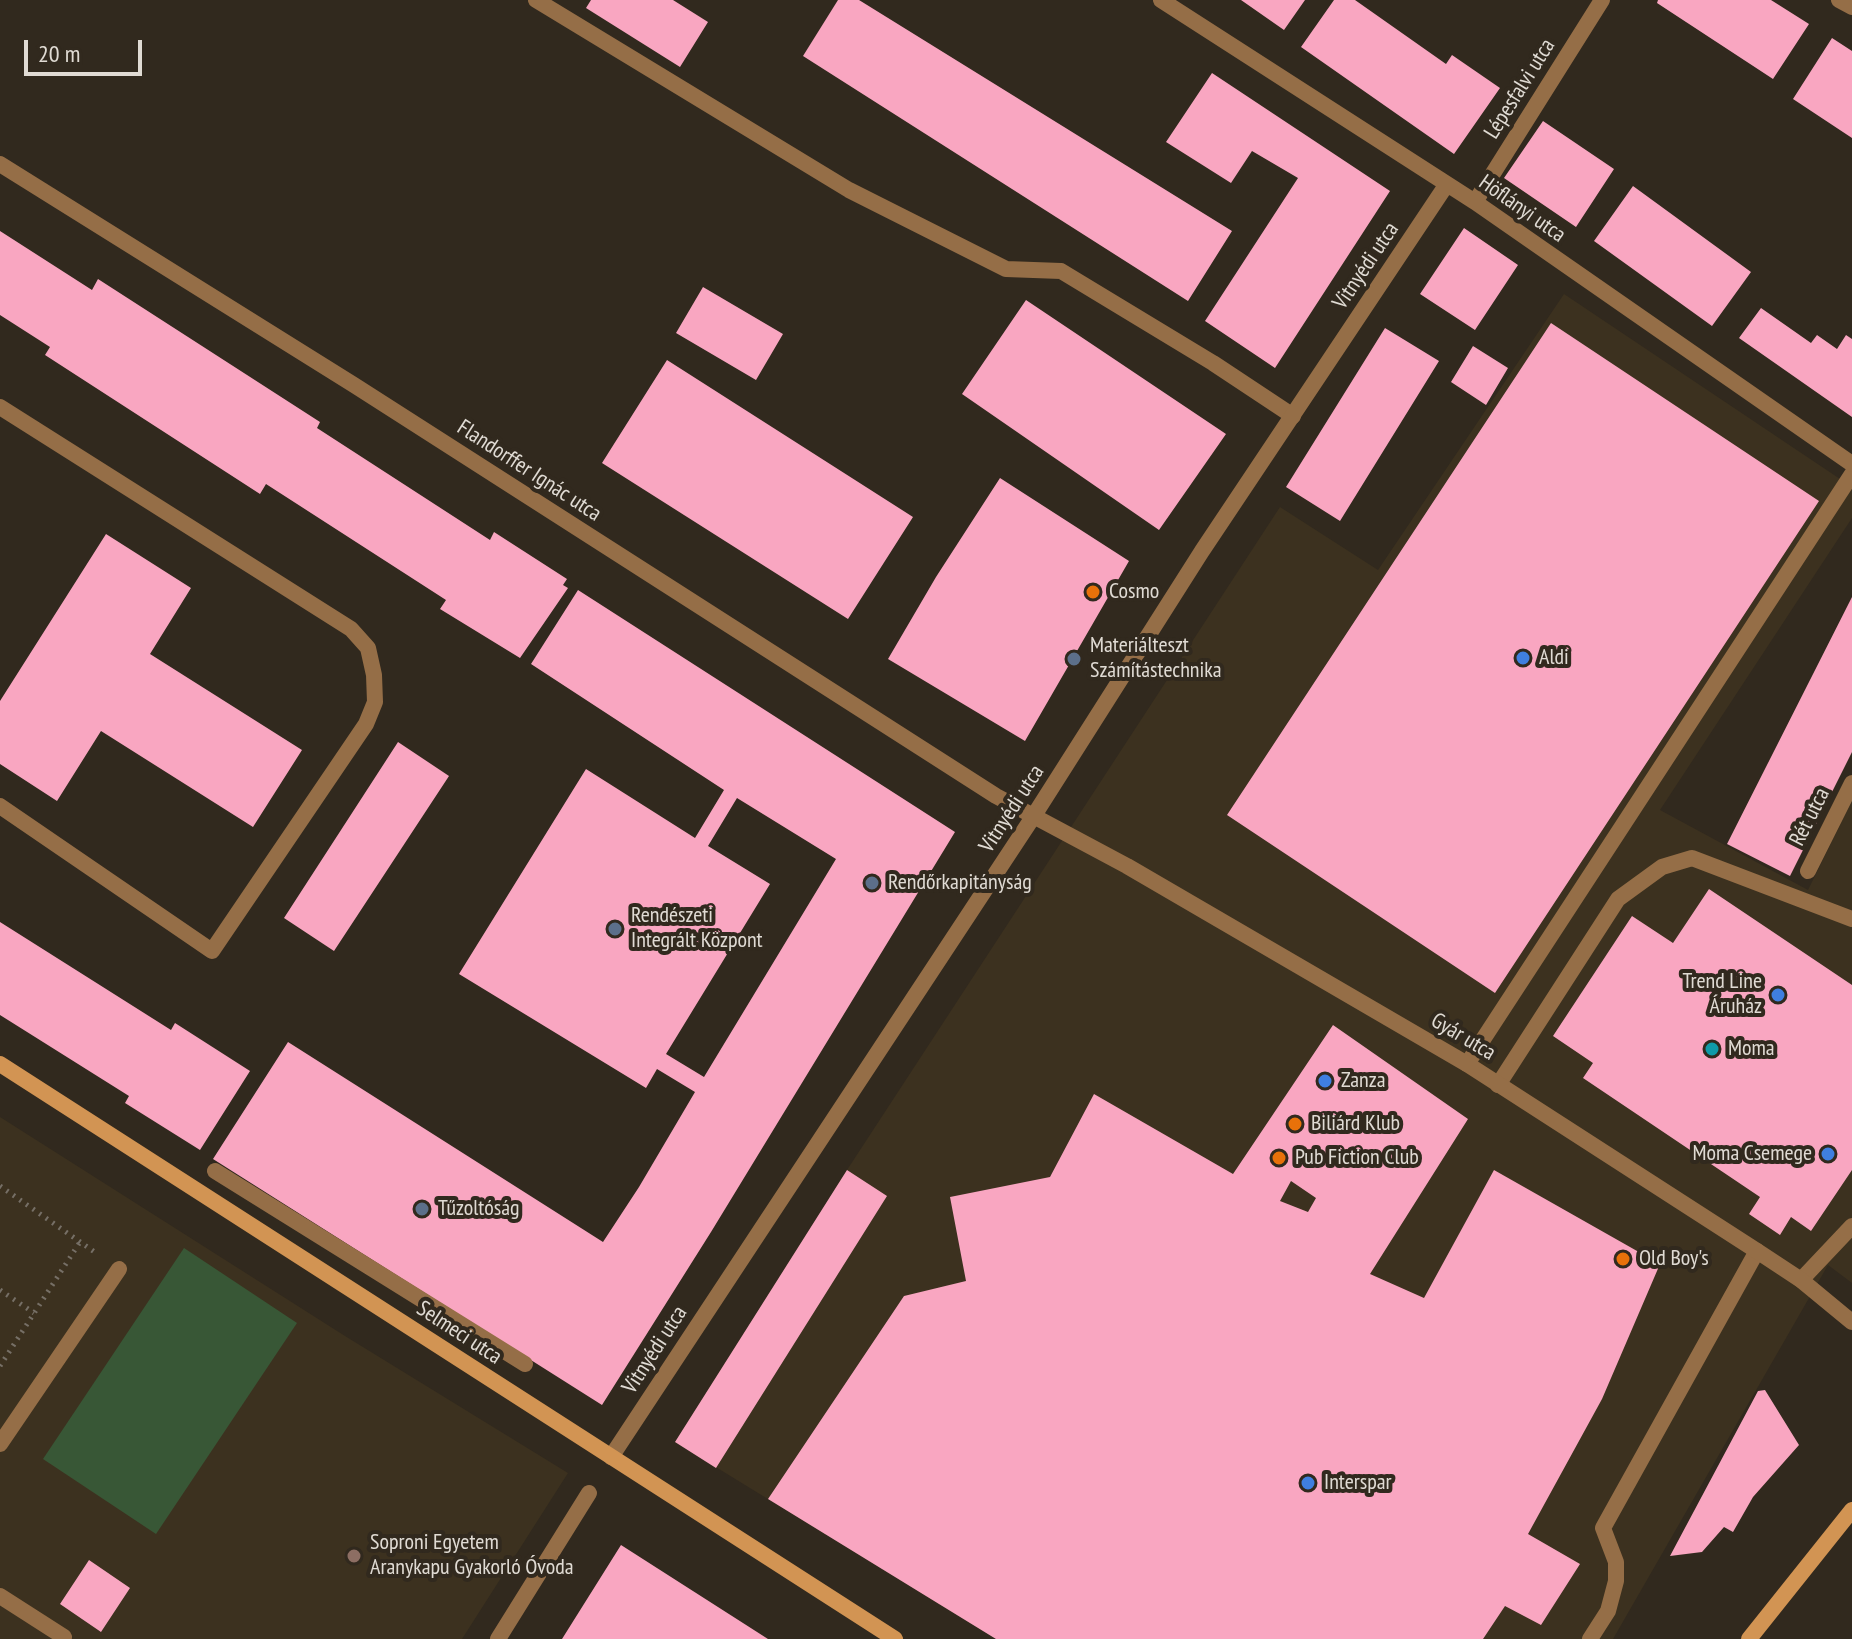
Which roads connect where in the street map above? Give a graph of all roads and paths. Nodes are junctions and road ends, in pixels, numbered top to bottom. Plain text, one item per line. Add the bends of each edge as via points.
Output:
1 (536, 0) edge
2 (1161, 0) edge
3 (1602, 0) edge
4 (1839, 0) edge
5 (1852, 7) edge
6 (0, 164) edge
7 (1447, 184) junction
8 (1475, 202) junction
9 (0, 407) edge
10 (1293, 416) junction
11 (1852, 464) edge
12 (1852, 474) edge
13 (1852, 783) edge
14 (0, 806) edge
15 (1033, 817) junction
16 (1808, 871) dead end
17 (1852, 919) edge
18 (0, 1064) edge
19 (1467, 1064) junction
20 (1498, 1085) junction
21 (215, 1171) dead end
22 (0, 1186) edge
23 (1852, 1226) edge
24 (80, 1242) junction
25 (1757, 1251) junction
26 (119, 1269) joint
27 (1801, 1280) junction
28 (0, 1290) edge
29 (34, 1313) junction
30 (1852, 1322) edge
31 (525, 1364) dead end
32 (0, 1366) edge
33 (0, 1444) edge
34 (611, 1457) junction
35 (589, 1493) dead end
36 (1848, 1522) edge
37 (0, 1596) edge
38 (62, 1639) edge
39 (498, 1639) edge
40 (895, 1639) edge
41 (1590, 1639) edge
42 (1749, 1639) edge

1 - 10 street via 849,190 1006,269 1061,271
2 - 7 street, Höflányi utca
3 - 8 street, Lépesfalvi utca
4 - 5 street
6 - 15 street, Flandorffer Ignác utca
7 - 8 street, Höflányi utca
7 - 10 street, Vitnyédi utca
8 - 11 street, Höflányi utca
9 - 14 street via 351,629 368,648 375,702 366,724 212,951
10 - 15 street, Vitnyédi utca
12 - 19 street
13 - 16 street, Rét utca
15 - 19 street, Gyár utca
15 - 34 street, Vitnyédi utca
17 - 20 street via 1692,858 1662,867 1618,899
18 - 34 street, Selmeci utca
19 - 20 street, Gyár utca
20 - 25 street, Gyár utca
21 - 31 street
22 - 24 path
23 - 27 street
24 - 26 path
24 - 29 path
25 - 27 street, Gyár utca
25 - 41 street via 1603,1528 1616,1562 1616,1581 1608,1611
26 - 33 street
27 - 30 street, Gyár utca
28 - 29 path
29 - 32 path
34 - 40 street, Selmeci utca
35 - 39 street
36 - 42 street
37 - 38 street

